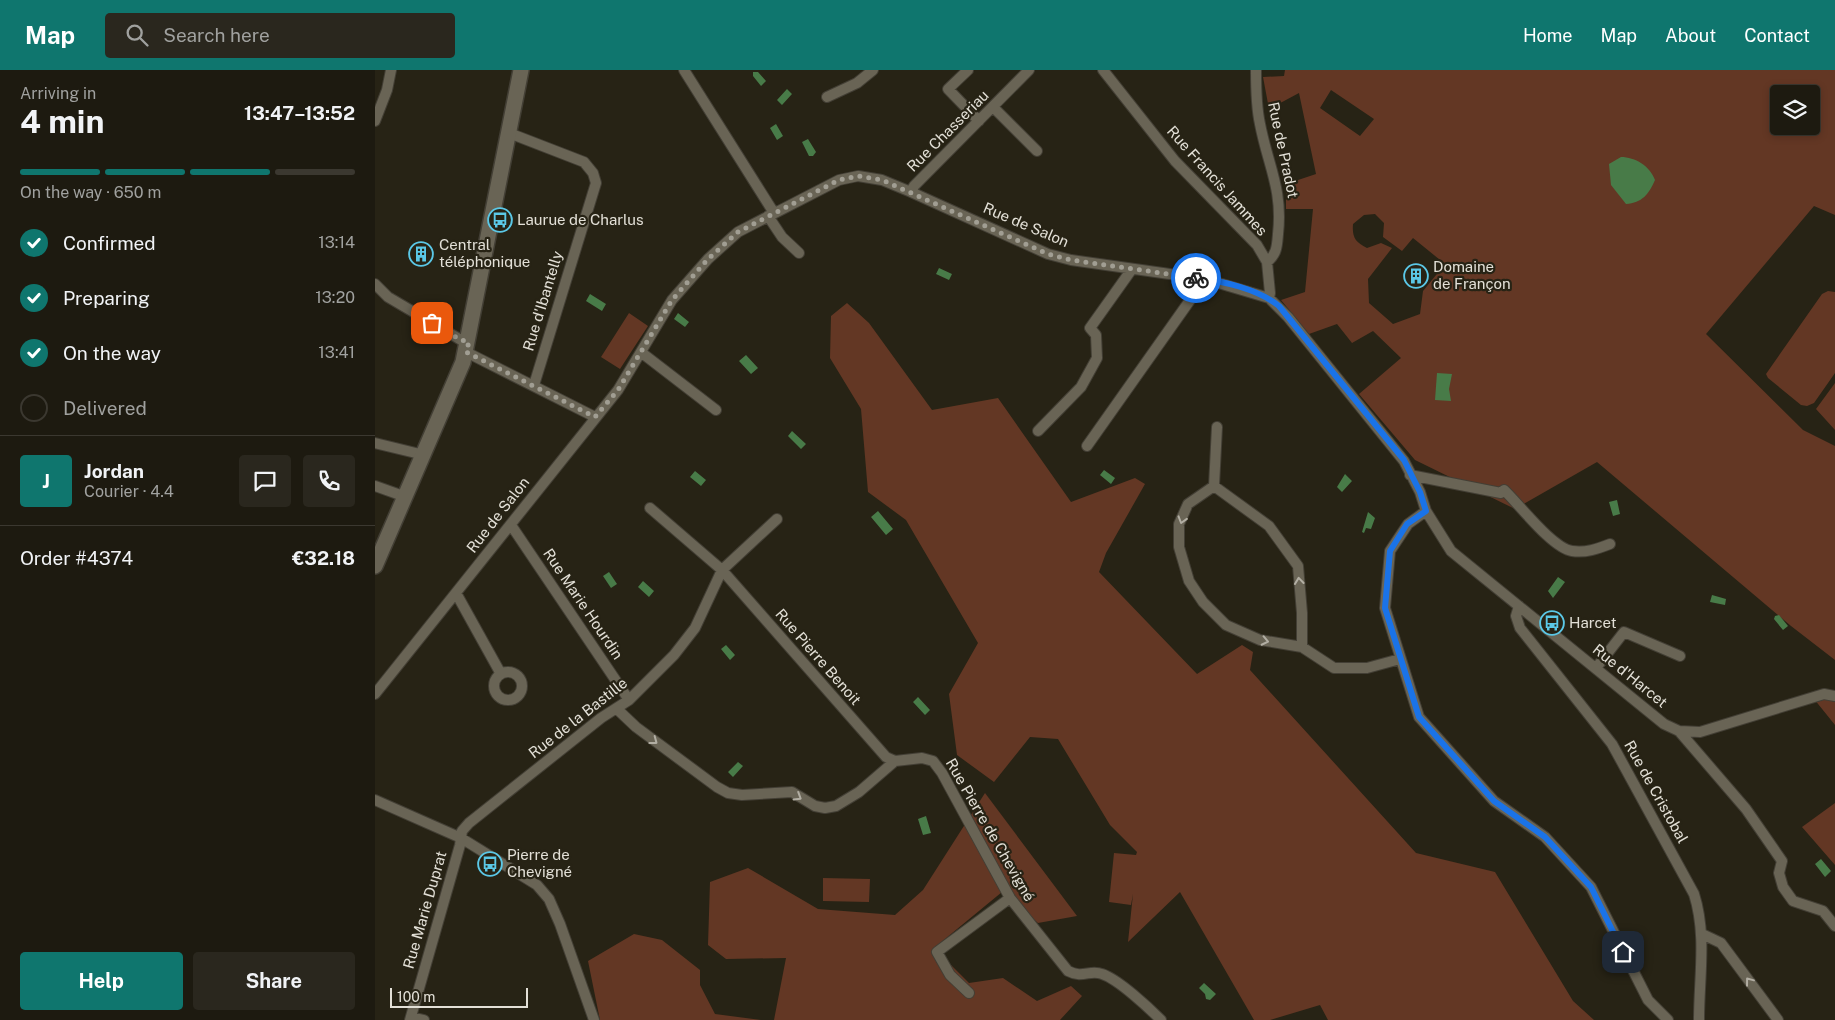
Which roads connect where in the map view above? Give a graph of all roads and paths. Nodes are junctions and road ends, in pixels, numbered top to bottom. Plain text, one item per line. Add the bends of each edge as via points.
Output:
1 (391, 70) edge
2 (521, 70) edge
3 (684, 70) edge
4 (873, 70) edge
5 (968, 70) edge
6 (1029, 70) edge
7 (1103, 70) edge
8 (1256, 70) edge
9 (827, 98) dead end
10 (993, 107) junction
11 (979, 121) junction
12 (375, 122) edge
13 (509, 134) junction
14 (1037, 151) dead end
15 (911, 192) junction
16 (771, 215) junction
17 (799, 253) dead end
18 (1267, 262) junction
19 (1131, 269) junction
20 (1205, 279) junction
21 (375, 284) edge
22 (1269, 298) junction
23 (467, 347) junction
24 (642, 353) junction
25 (533, 385) junction
26 (715, 410) dead end
27 (595, 417) junction
28 (1217, 427) dead end
29 (1038, 432) dead end
30 (375, 443) edge
31 (1087, 446) dead end
32 (424, 455) junction
33 (1410, 475) junction
34 (375, 486) edge
35 (1214, 486) junction
36 (406, 496) junction
37 (651, 508) dead end
38 (1426, 511) junction
39 (777, 519) dead end
40 (511, 525) junction
41 (1610, 544) dead end
42 (375, 566) edge
43 (721, 570) junction
44 (456, 593) junction
45 (1519, 606) junction
46 (1302, 647) junction
47 (1679, 656) dead end
48 (1400, 659) junction
49 (1596, 668) junction
50 (501, 674) dead end
51 (375, 694) edge
52 (1835, 696) edge
53 (629, 700) junction
54 (617, 709) junction
55 (1679, 731) junction
56 (895, 761) junction
57 (375, 800) edge
58 (461, 838) junction
59 (1010, 898) junction
60 (1835, 926) edge
61 (1702, 934) junction
62 (969, 993) dead end
63 (411, 1018) edge
64 (424, 1020) edge
65 (594, 1020) edge
66 (1161, 1020) edge
67 (1668, 1020) edge
68 (1699, 1020) edge
69 (1778, 1020) edge

1 - 12 street
2 - 13 street
3 - 16 street
4 - 9 street via 857,83
5 - 11 street via 948,89
6 - 10 street, Rue Chasseriau
7 - 18 street, Rue Francis Jammes via 1175,161 1257,245
8 - 18 street, Rue de Pradot via 1257,111 1280,211 1276,252
10 - 11 street, Rue Chasseriau
10 - 14 street
11 - 15 street, Rue Chasseriau
13 - 23 street
13 - 25 street, Rue d'Ibantelly via 584,162 596,183
15 - 16 street, Rue de Salon via 882,180 858,176 839,180
15 - 19 street, Rue de Salon via 1048,254
16 - 17 street via 782,237
16 - 24 street, Rue de Salon via 738,232 708,259 672,300
18 - 22 street, Rue Francis Jammes
19 - 20 street, Rue de Salon
19 - 29 street via 1090,328 1096,335 1097,358 1081,387
20 - 22 street, Rue de Salon
20 - 31 street
21 - 23 street via 388,297 461,340
22 - 33 street, Rue de Salon via 1404,460
23 - 25 street
23 - 32 street via 455,384
24 - 26 street
24 - 27 street, Rue de Salon via 618,390
25 - 27 street
27 - 40 street, Rue de Salon
28 - 35 street
30 - 32 street
32 - 36 street
33 - 38 street, Rue de Salon
33 - 41 street via 1501,493 1504,490 1551,538 1570,551 1590,552
34 - 36 street
46 -> 35 street via 1298,566 1269,526
35 -> 46 street via 1188,504 1179,524 1179,547 1189,581 1203,602 1226,625 1259,640
36 - 42 street
37 - 43 street, Rue Pierre Benoit
38 - 45 street, Rue d'Harcet via 1451,551
38 - 48 street via 1407,524 1390,551 1385,608
39 - 43 street, Rue de la Bastille
40 - 44 street, Rue de Salon
40 - 53 street, Rue Marie Hourdin
43 - 53 street, Rue de la Bastille via 686,641
43 - 56 street, Rue Pierre Benoit via 886,757
44 - 50 street
44 - 51 street, Rue de Salon
45 - 49 street, Rue d'Harcet
45 - 61 street, Rue de Cristobal via 1516,616 1520,628 1612,744 1631,777 1694,894
46 - 48 street via 1334,668 1367,668
47 - 49 street via 1624,632
48 - 67 street via 1419,717 1494,801 1545,837 1591,887 1648,1000
49 - 55 street, Rue d'Harcet via 1664,724
52 - 55 street via 1824,694 1700,732
53 - 54 street, Rue de la Bastille
54 -> 56 street via 643,733 728,793 792,792 815,806 836,806 859,792
54 - 58 street, Rue de la Bastille via 490,804 462,831
55 - 60 street via 1746,809 1782,861 1779,873 1793,901 1823,911
56 - 59 street, Rue Pierre de Chevigné via 922,758 933,761
57 - 58 street
58 - 63 street, Rue Marie Duprat
58 - 65 street via 537,885 549,899
59 - 62 street via 937,952 950,975
59 - 66 street, Rue Pierre de Chevigné via 1068,971 1082,976 1094,972 1103,974
61 - 68 street, Rue de Cristobal
69 -> 61 street via 1721,943
63 - 64 street

